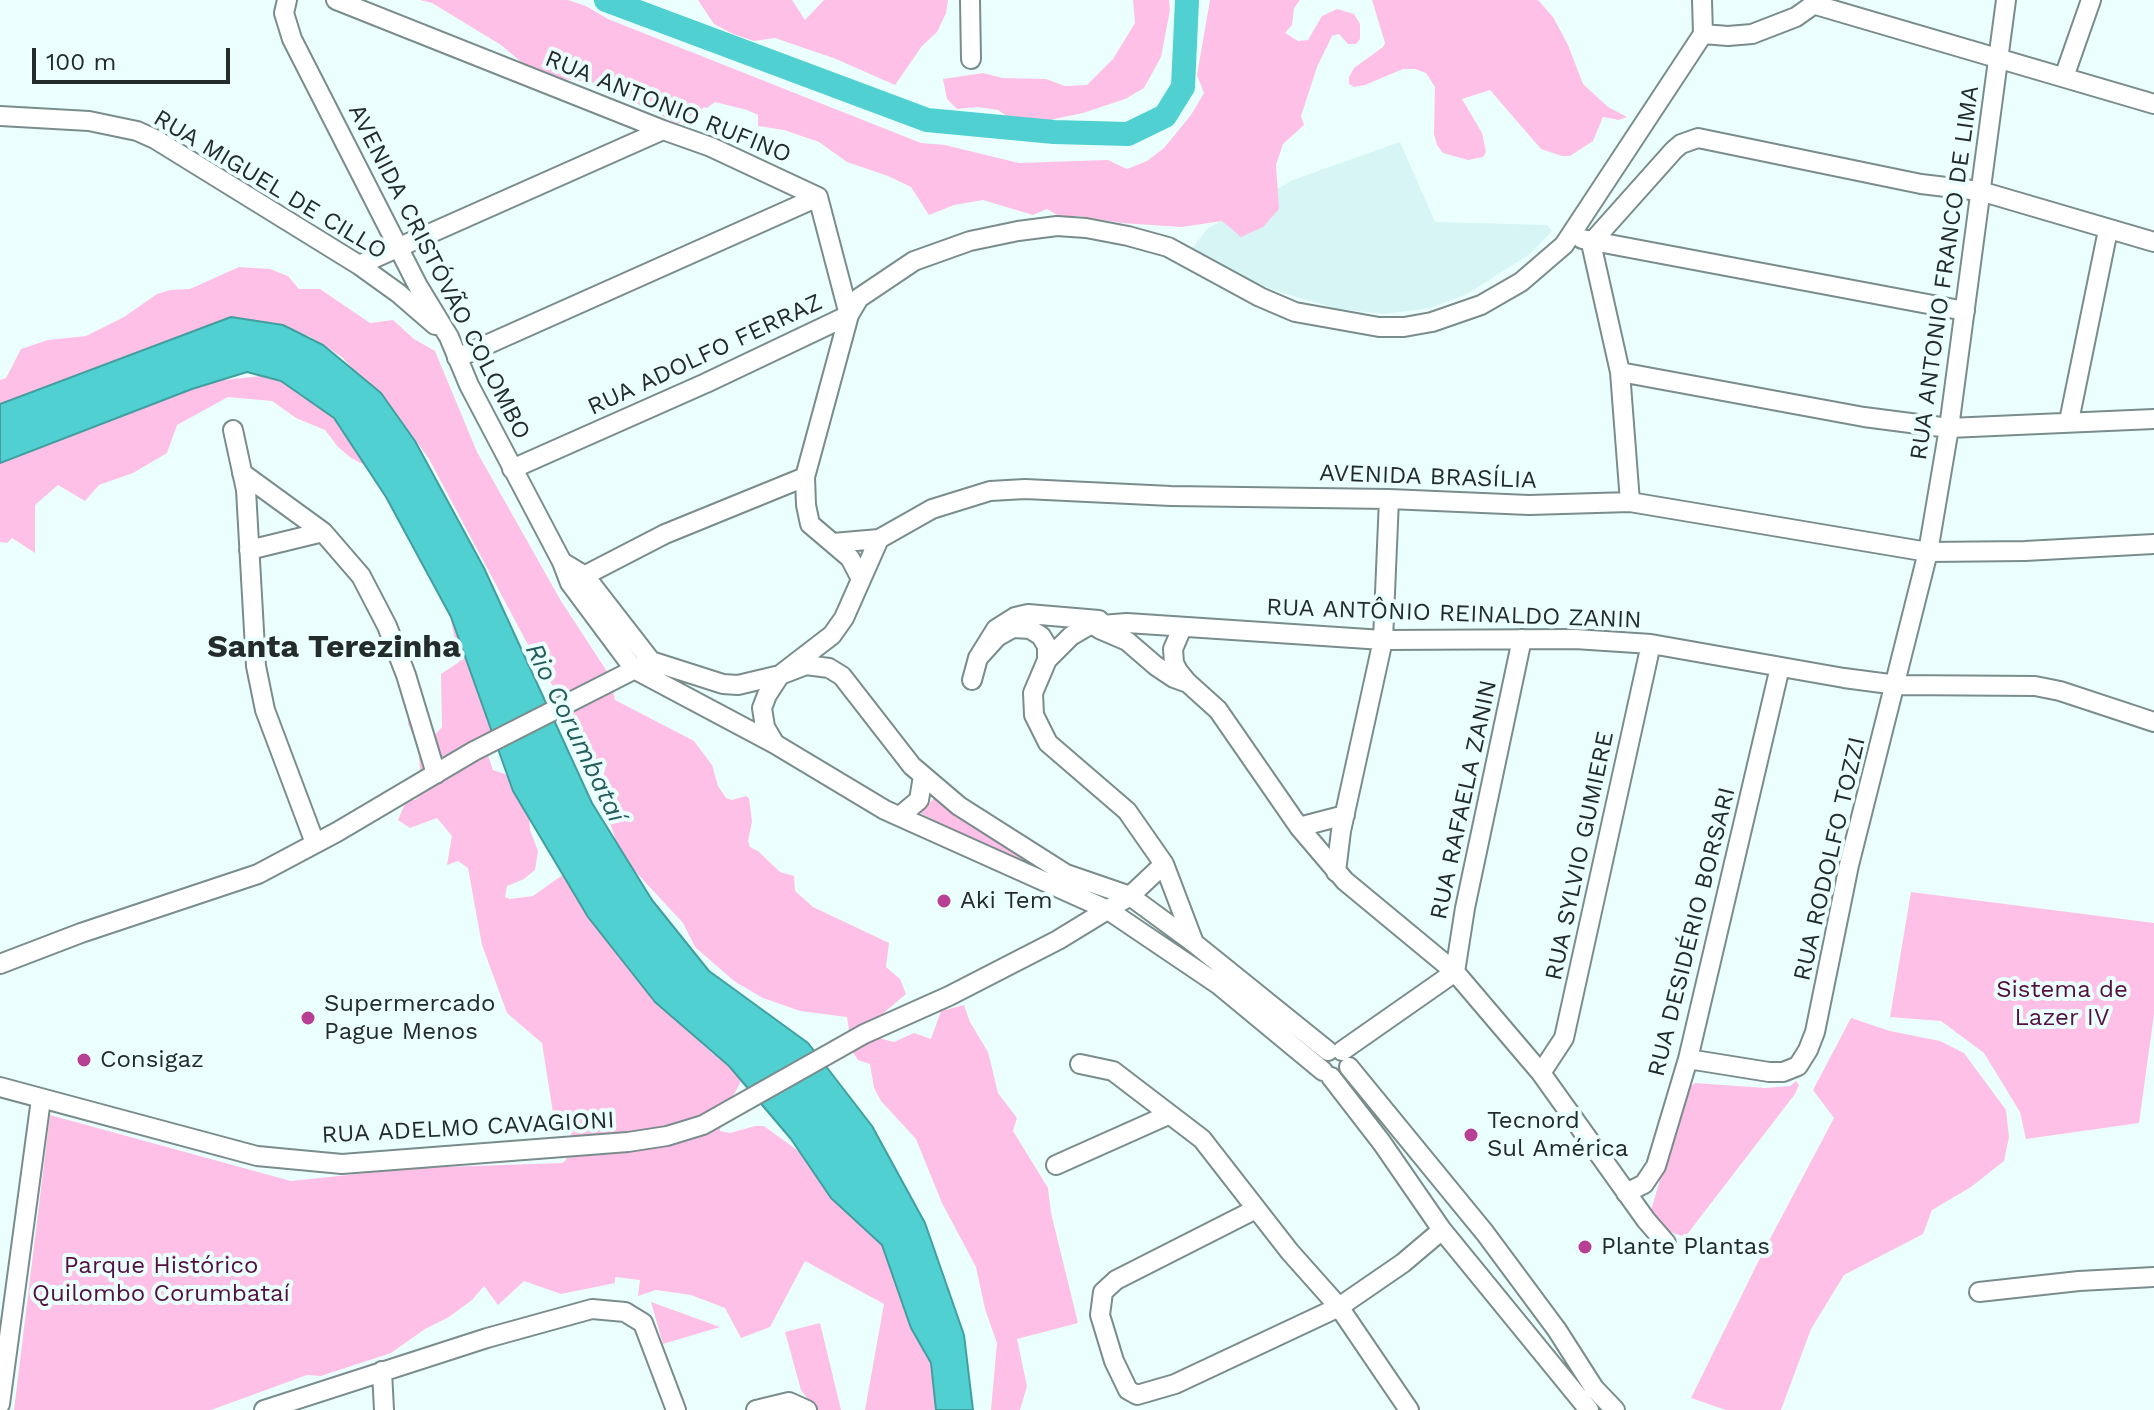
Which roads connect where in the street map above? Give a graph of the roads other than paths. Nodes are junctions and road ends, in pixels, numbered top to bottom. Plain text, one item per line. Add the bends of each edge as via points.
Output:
1 (287, 0) edge
2 (336, 0) edge
3 (970, 0) edge
4 (1702, 0) edge
5 (2006, 0) edge
6 (2091, 0) edge
7 (1818, 3) edge
8 (1703, 34) junction
9 (1999, 58) junction
10 (971, 59) dead end
11 (2064, 77) junction
12 (2154, 104) edge
13 (0, 116) edge
14 (663, 130) junction
15 (1980, 191) junction
16 (818, 197) junction
17 (2108, 230) junction
18 (1571, 235) junction
19 (2154, 242) edge
20 (1591, 243) junction
21 (400, 248) junction
22 (359, 265) junction
23 (1965, 311) junction
24 (849, 315) junction
25 (449, 337) junction
26 (457, 358) junction
27 (1620, 372) junction
28 (2154, 419) edge
29 (2069, 421) junction
30 (1949, 428) junction
31 (233, 430) dead end
32 (512, 469) junction
33 (242, 473) junction
34 (805, 477) junction
35 (1389, 499) junction
36 (1630, 502) junction
37 (323, 532) junction
38 (879, 539) junction
39 (833, 543) junction
40 (2154, 544) edge
41 (249, 550) junction
42 (1928, 552) junction
43 (861, 579) junction
44 (578, 580) junction
45 (1127, 623) junction
46 (1088, 626) junction
47 (1182, 628) junction
48 (1522, 639) junction
49 (1383, 640) junction
50 (1651, 644) junction
51 (978, 658) junction
52 (1047, 660) junction
53 (643, 665) junction
54 (1780, 667) junction
55 (780, 675) junction
56 (972, 680) dead end
57 (1187, 682) junction
58 (1897, 685) junction
59 (2154, 722) edge
60 (775, 744) junction
61 (436, 774) junction
62 (923, 776) junction
63 (1345, 815) junction
64 (900, 816) junction
65 (1299, 827) junction
66 (315, 843) junction
67 (1046, 860) junction
68 (1164, 864) junction
69 (1336, 872) junction
70 (1130, 896) junction
71 (1074, 897) junction
72 (1108, 910) junction
73 (1058, 940) junction
74 (1194, 943) junction
75 (0, 964) edge
76 (1455, 972) junction
77 (1340, 1056) junction
78 (1688, 1059) junction
79 (1080, 1064) dead end
80 (1541, 1073) junction
81 (1327, 1074) junction
82 (0, 1087) edge
83 (41, 1099) junction
84 (1168, 1115) junction
85 (1056, 1165) dead end
86 (1626, 1193) junction
87 (1256, 1209) junction
88 (1442, 1230) junction
89 (1666, 1243) dead end
90 (2154, 1277) edge
91 (1979, 1292) dead end
92 (1339, 1307) junction
93 (382, 1371) junction
94 (0, 1404) edge
95 (1405, 1409) edge
96 (264, 1410) edge
97 (384, 1410) edge
98 (676, 1410) edge
99 (756, 1410) edge
100 (807, 1410) edge
101 (1589, 1410) edge
102 (1615, 1410) edge

1 - 21 street, AVENIDA CRISTÓVÃO COLOMBO via 284,13 292,39
2 - 14 street, RUA ANTONIO RUFINO
3 - 10 street
4 - 8 street
5 - 9 street, RUA ANTONIO FRANCO DE LIMA
6 - 11 street
7 - 8 street via 1752,34
7 - 9 street
8 - 18 street, RUA ADOLFO FERRAZ
9 - 11 street
9 - 15 street, RUA ANTONIO FRANCO DE LIMA
11 - 12 street
13 - 22 street, RUA MIGUEL DE CILLO via 89,121 137,131
14 - 16 street, RUA ANTONIO RUFINO
14 - 21 street
15 - 17 street
15 - 20 street via 1921,184 1698,138 1674,150
15 - 23 street, RUA ANTONIO FRANCO DE LIMA
16 - 24 street
16 - 26 street
17 - 19 street
17 - 29 street
18 - 20 street
18 - 24 street, RUA ADOLFO FERRAZ via 1521,282 1481,305 1404,327 1295,312 1168,247 1057,226 970,241 914,261 859,298
20 - 23 street
20 - 27 street
21 - 22 street
21 - 25 street, AVENIDA CRISTÓVÃO COLOMBO
22 - 25 street, RUA MIGUEL DE CILLO
23 - 30 street, RUA ANTONIO FRANCO DE LIMA
24 - 32 street, RUA ADOLFO FERRAZ
24 - 34 street
25 - 26 street, AVENIDA CRISTÓVÃO COLOMBO
26 - 32 street, AVENIDA CRISTÓVÃO COLOMBO
27 - 30 street
27 - 36 street
28 - 29 street
29 - 30 street
30 - 42 street, RUA ANTONIO FRANCO DE LIMA
31 - 33 street
32 - 44 street, AVENIDA CRISTÓVÃO COLOMBO via 562,562
33 - 37 street
33 - 41 street
34 - 39 street via 810,524
34 - 44 street via 665,534
35 - 36 street, AVENIDA BRASÍLIA via 1529,505
35 - 38 street, AVENIDA BRASÍLIA via 990,491 932,509
35 - 49 street
36 - 42 street, AVENIDA BRASÍLIA
37 - 41 street
37 - 61 street via 361,576 387,626
38 - 39 street
38 - 43 street
39 - 43 street via 850,558
40 - 42 street, AVENIDA BRASÍLIA
41 - 66 street via 256,666 265,710
42 - 58 street, RUA RODOLFO TOZZI
43 - 55 street via 832,635
44 - 53 street, AVENIDA CRISTÓVÃO COLOMBO
45 - 46 street, RUA ANTÔNIO REINALDO ZANIN
45 - 47 street, RUA ANTÔNIO REINALDO ZANIN
45 - 51 street, RUA ANTÔNIO REINALDO ZANIN via 1028,614 996,629
46 - 52 street
46 - 57 street via 1127,641 1163,671
47 - 49 street, RUA ANTÔNIO REINALDO ZANIN
47 - 57 street via 1173,657
48 - 49 street, RUA ANTÔNIO REINALDO ZANIN
48 - 50 street, RUA ANTÔNIO REINALDO ZANIN
48 - 76 street, RUA RAFAELA ZANIN
49 - 63 street
50 - 54 street, RUA ANTÔNIO REINALDO ZANIN
50 - 80 street, RUA SYLVIO GUMIERE via 1564,1038
51 - 52 street via 997,637 1022,627 1045,642
51 - 56 street, RUA ANTÔNIO REINALDO ZANIN
52 - 68 street via 1033,693 1042,734 1059,755 1127,811
53 - 55 street via 723,684
53 - 60 street, AVENIDA CRISTÓVÃO COLOMBO
53 - 61 street
54 - 58 street, RUA ANTÔNIO REINALDO ZANIN
54 - 78 street, RUA DESIDÉRIO BORSARI
55 - 60 street via 762,708
55 - 62 street via 806,665 842,676 889,741
57 - 65 street via 1218,710
58 - 59 street, RUA ANTÔNIO REINALDO ZANIN via 2035,686
58 - 78 street, RUA RODOLFO TOZZI via 1808,1050 1798,1066 1783,1072
60 - 64 street, AVENIDA CRISTÓVÃO COLOMBO
61 - 66 street
62 - 64 street via 919,800
62 - 67 street via 974,818
63 - 65 street
63 - 69 street
64 - 71 street, AVENIDA CRISTÓVÃO COLOMBO
65 - 69 street
66 - 75 street via 258,874
67 - 70 street via 1085,882
67 - 71 street
68 - 70 street
68 - 74 street
69 - 76 street
70 - 72 street
70 - 74 street
71 - 72 street, AVENIDA CRISTÓVÃO COLOMBO
71 - 73 street via 1076,911
72 - 73 street, RUA ADELMO CAVAGIONI
72 - 81 street, AVENIDA CRISTÓVÃO COLOMBO via 1219,985
73 - 83 street, RUA ADELMO CAVAGIONI via 864,1034 749,1101 667,1136 342,1164 257,1156
74 - 77 street
76 - 77 street
76 - 80 street
77 - 81 street via 1322,1059
77 - 81 street via 1344,1075
77 - 102 street via 1485,1233
78 - 86 street, RUA DESIDÉRIO BORSARI via 1656,1166 1644,1184
79 - 84 street via 1113,1071
80 - 86 street
81 - 88 street, AVENIDA CRISTÓVÃO COLOMBO
82 - 83 street, RUA ADELMO CAVAGIONI
83 - 94 street
84 - 85 street
84 - 87 street via 1202,1139
86 - 89 street
87 - 92 street
87 - 92 street via 1107,1287 1100,1315 1125,1387 1137,1395 1175,1384
88 - 92 street
88 - 101 street, AVENIDA CRISTÓVÃO COLOMBO
90 - 91 street
92 - 95 street
93 - 96 street
93 - 97 street
93 - 98 street via 577,1312 625,1312 643,1323
99 - 100 street via 789,1402

